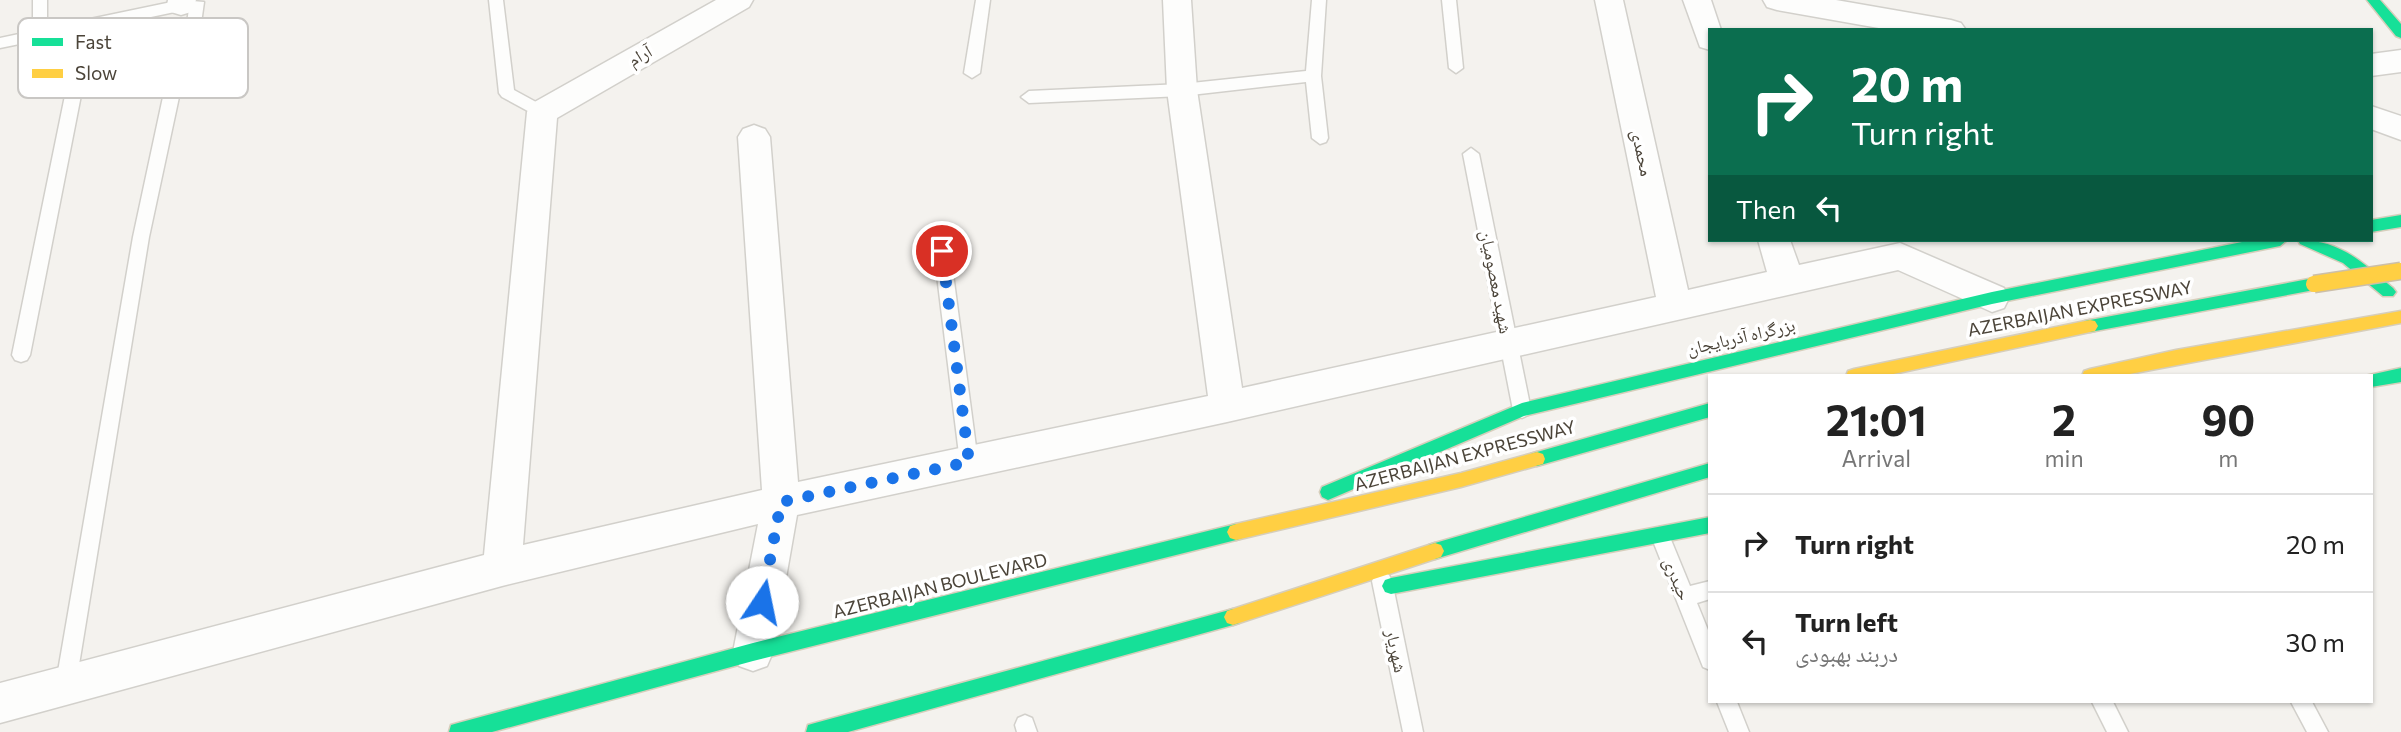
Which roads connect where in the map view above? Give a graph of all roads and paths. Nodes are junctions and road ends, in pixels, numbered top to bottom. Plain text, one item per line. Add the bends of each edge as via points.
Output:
1 (40, 0) edge
2 (496, 0) edge
3 (739, 0) edge
4 (984, 0) edge
5 (1177, 0) edge
6 (1319, 0) edge
7 (1449, 0) edge
8 (1609, 0) edge
9 (1697, 0) edge
10 (1777, 0) edge
11 (2373, 0) edge
12 (192, 2) edge
13 (40, 18) edge
14 (119, 18) edge
15 (1939, 28) edge
16 (2401, 33) edge
17 (1708, 34) edge
18 (18, 39) edge
19 (0, 43) edge
20 (2401, 61) edge
21 (2373, 65) edge
22 (1456, 68) dead end
23 (972, 73) dead end
24 (1313, 76) junction
25 (1182, 90) junction
26 (1029, 97) dead end
27 (72, 98) edge
28 (171, 98) edge
29 (542, 112) junction
30 (2373, 118) edge
31 (2401, 128) edge
32 (754, 137) dead end
33 (1320, 138) dead end
34 (1471, 153) dead end
35 (2401, 221) edge
36 (2373, 226) edge
37 (1775, 242) edge
38 (2270, 242) edge
39 (2310, 242) edge
40 (942, 251) dead end
41 (2401, 271) edge
42 (1787, 281) junction
43 (1992, 298) junction
44 (1675, 306) junction
45 (2401, 311) edge
46 (2401, 317) edge
47 (1509, 344) junction
48 (21, 355) dead end
49 (1863, 374) edge
50 (2099, 374) edge
51 (2401, 376) edge
52 (2373, 380) edge
53 (1227, 407) junction
54 (1522, 410) junction
55 (1708, 411) edge
56 (969, 462) junction
57 (1708, 471) edge
58 (781, 502) junction
59 (1708, 524) edge
60 (1229, 534) junction
61 (1660, 536) junction
62 (502, 568) junction
63 (1381, 579) junction
64 (1708, 591) edge
65 (1684, 597) junction
66 (753, 652) junction
67 (1708, 655) edge
68 (66, 683) junction
69 (0, 703) edge
70 (1727, 703) edge
71 (2103, 703) edge
72 (2302, 703) edge
73 (458, 732) edge
74 (815, 732) edge
75 (1413, 732) edge
76 (1739, 732) edge
77 (2118, 732) edge
78 (2318, 732) edge

1 - 13 lane
2 - 29 lane via 507,93
3 - 29 street, آرام
4 - 23 lane
5 - 25 street
6 - 24 lane
7 - 22 lane
8 - 44 street, محمدی
9 - 17 street
10 - 15 street
11 - 16 main road
12 - 14 lane
18 - 19 lane
20 - 21 street
24 - 25 lane
24 - 33 lane
25 - 26 lane
25 - 53 street
27 - 48 lane
28 - 68 lane via 141,237
29 - 62 street
30 - 31 street
32 - 58 street
34 - 47 lane, شهید معصومیان
35 - 36 main road
37 - 42 street
38 - 43 main road, بزرگراه آذربایجان
39 - 45 main road via 2348,259 2390,294
40 - 56 lane
41 - 49 main road, AZERBAIJAN EXPRESSWAY, bridge via 2140,315
42 - 43 street via 1900,256
42 - 44 street
43 - 54 main road, بزرگراه آذربایجان
44 - 47 street
46 - 50 main road
47 - 53 street
47 - 54 lane, شهید معصومیان
51 - 52 main road
53 - 56 street
54 - 60 main road, بزرگراه آذربایجان
55 - 60 main road, AZERBAIJAN EXPRESSWAY via 1461,480
56 - 58 street
57 - 63 main road via 1483,535
58 - 62 street
58 - 66 street
59 - 61 main road
60 - 66 main road, AZERBAIJAN BOULEVARD
61 - 63 main road
61 - 65 lane, حیدری
62 - 68 street
63 - 74 main road
63 - 75 lane, شهریار
64 - 65 lane
65 - 67 lane, حیدری
66 - 73 main road, AZERBAIJAN BOULEVARD
68 - 69 street
70 - 76 lane
71 - 77 lane
72 - 78 lane

